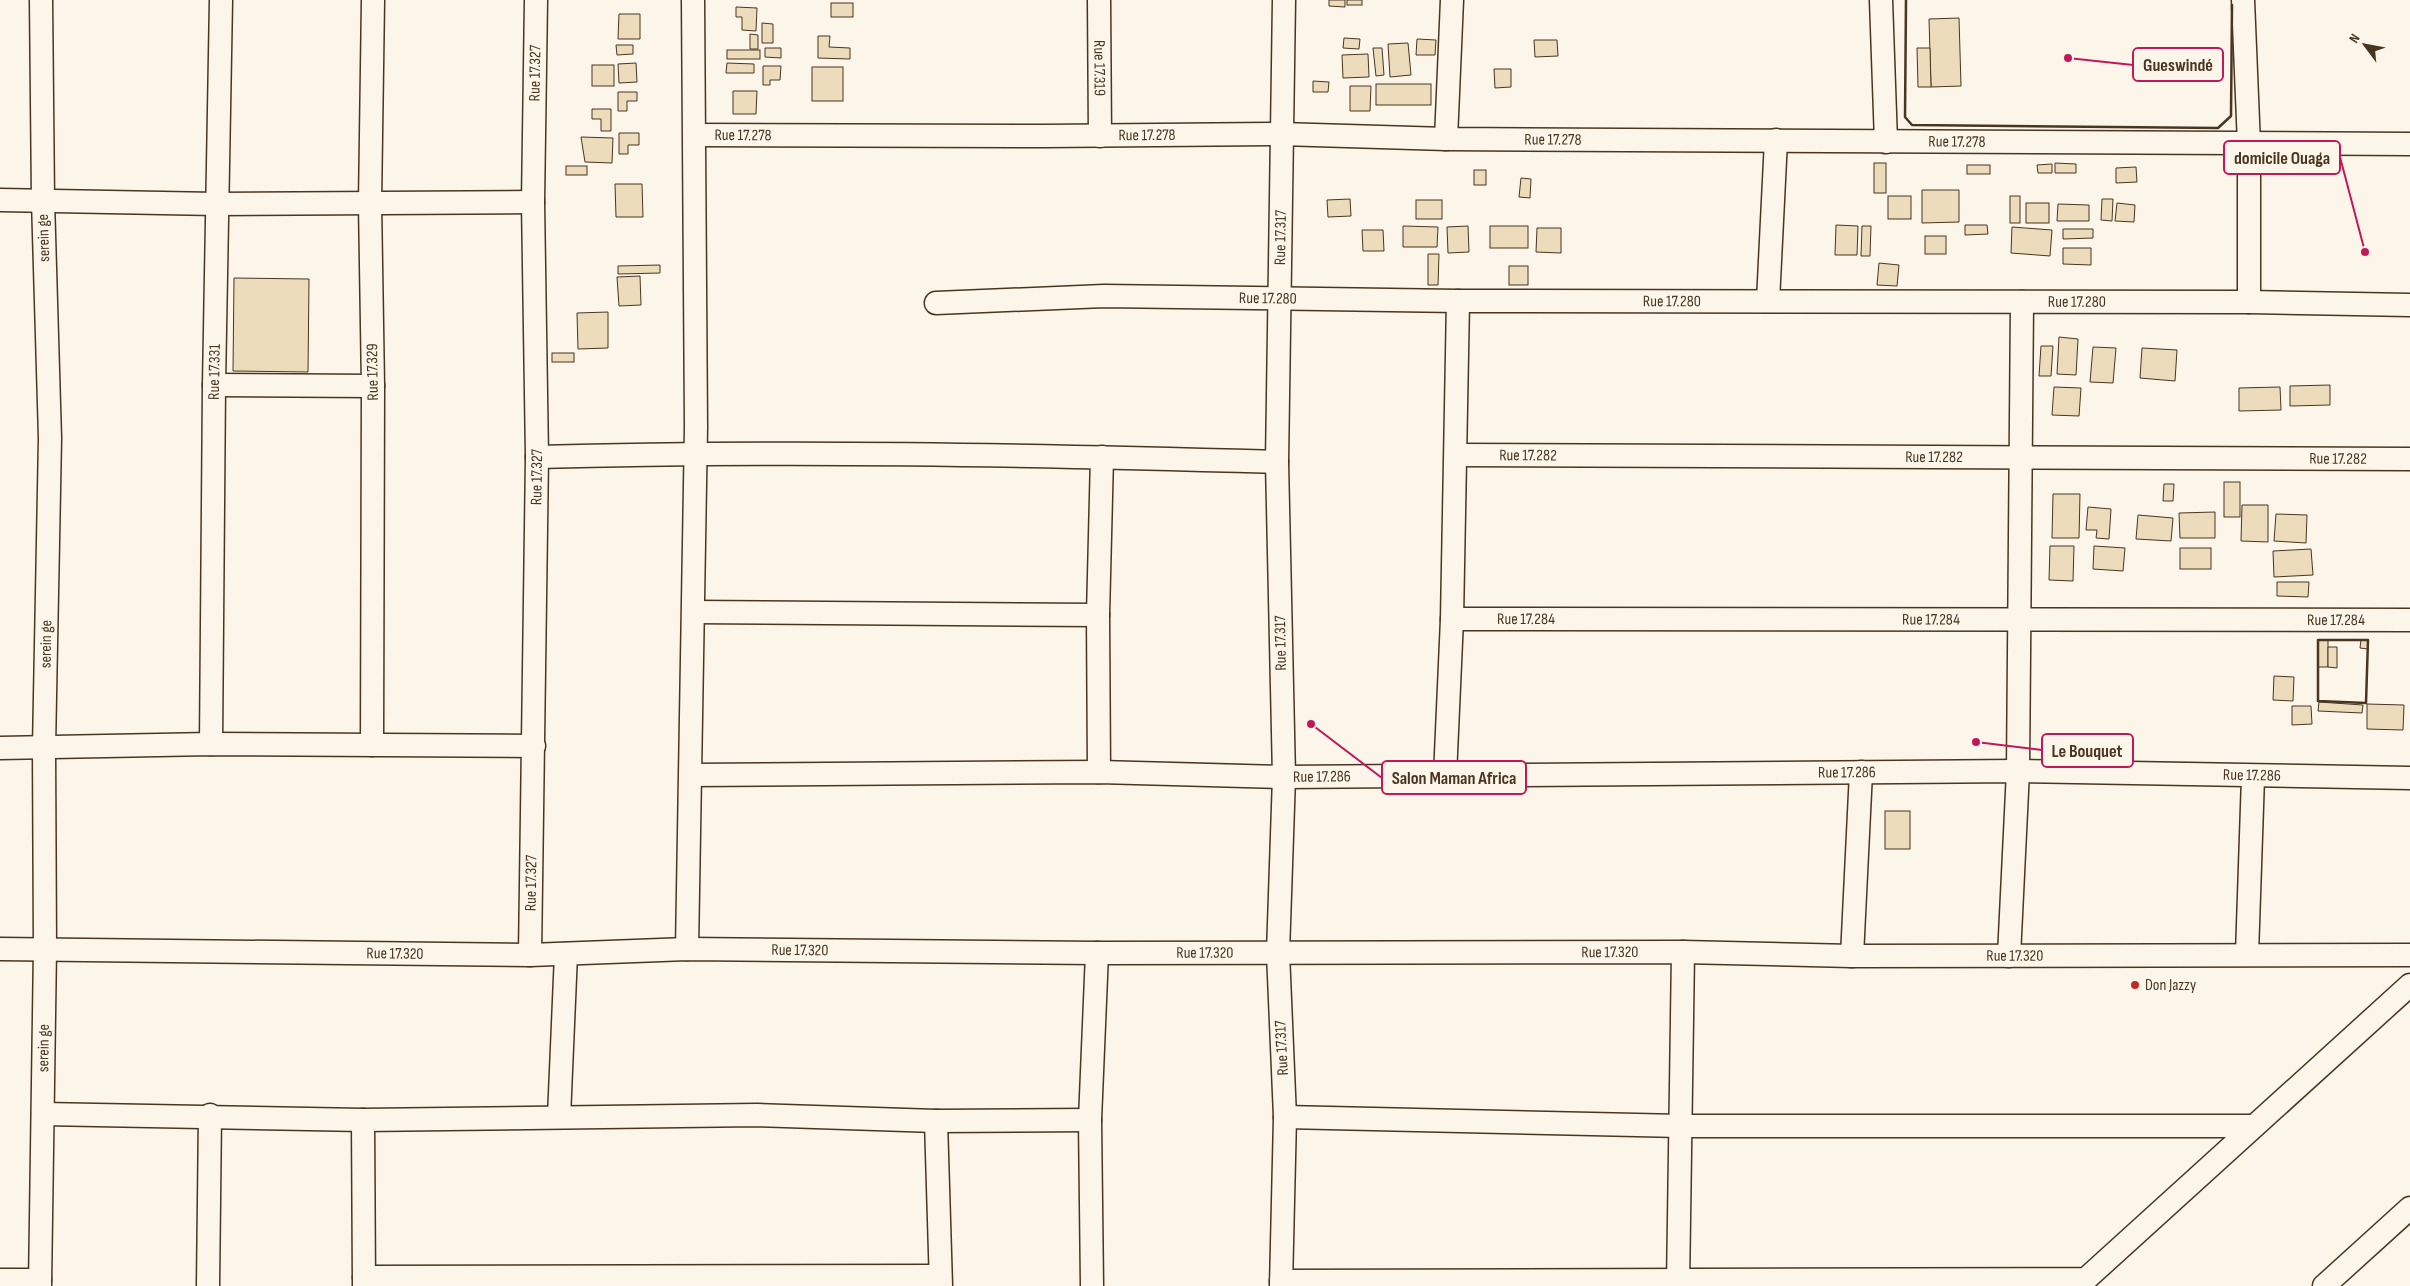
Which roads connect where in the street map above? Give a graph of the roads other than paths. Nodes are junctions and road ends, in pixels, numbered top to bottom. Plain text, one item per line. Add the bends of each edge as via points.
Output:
1 (41, 0) edge
2 (221, 0) edge
3 (373, 0) edge
4 (536, 0) edge
5 (693, 0) edge
6 (1098, 0) edge
7 (1284, 0) edge
8 (1452, 0) edge
9 (1882, 0) edge
10 (2243, 0) edge
11 (1281, 134) junction
12 (695, 135) junction
13 (1100, 136) junction
14 (1446, 139) junction
15 (1776, 140) junction
16 (1886, 142) junction
17 (2410, 144) edge
18 (2249, 145) junction
19 (0, 200) edge
20 (43, 200) junction
21 (533, 202) junction
22 (370, 203) junction
23 (216, 204) junction
24 (1279, 297) junction
25 (1458, 301) junction
26 (1768, 301) junction
27 (2022, 302) junction
28 (2249, 302) junction
29 (936, 303) dead end
30 (2410, 305) edge
31 (214, 385) junction
32 (373, 386) junction
33 (696, 452) junction
34 (1456, 455) junction
35 (537, 457) junction
36 (1102, 457) junction
37 (2019, 457) junction
38 (2410, 459) edge
39 (1277, 462) junction
40 (694, 612) junction
41 (1098, 615) junction
42 (2019, 618) junction
43 (1452, 619) junction
44 (2410, 620) edge
45 (212, 744) junction
46 (372, 745) junction
47 (534, 746) junction
48 (0, 748) edge
49 (44, 748) junction
50 (2018, 771) junction
51 (1099, 772) junction
52 (1861, 772) junction
53 (691, 775) junction
54 (1445, 776) junction
55 (1284, 777) junction
56 (2253, 777) junction
57 (2410, 778) edge
58 (45, 948) junction
59 (0, 949) edge
60 (687, 949) junction
61 (1683, 952) junction
62 (1097, 953) junction
63 (1278, 953) junction
64 (566, 954) junction
65 (2247, 954) junction
66 (2410, 954) edge
67 (530, 955) junction
68 (1852, 956) junction
69 (2009, 956) junction
70 (2410, 985) edge
71 (43, 1114) junction
72 (210, 1116) junction
73 (559, 1117) junction
74 (1286, 1117) junction
75 (363, 1120) junction
76 (1090, 1120) junction
77 (936, 1121) junction
78 (1681, 1126) junction
79 (2253, 1126) junction
80 (2410, 1208) edge
81 (0, 1280) edge
82 (364, 1281) edge
83 (940, 1281) edge
84 (1678, 1282) edge
85 (2089, 1282) edge
86 (40, 1283) edge
87 (1281, 1283) edge
88 (208, 1286) edge
89 (1092, 1286) edge
90 (2324, 1286) edge

1 - 20 street, serein ge
2 - 23 street, Rue 17.331
3 - 22 street, Rue 17.329
4 - 21 street, Rue 17.327
5 - 12 street
6 - 13 street, Rue 17.319
7 - 11 street, Rue 17.317
8 - 14 street
9 - 16 street
10 - 18 street
11 - 13 street, Rue 17.278
11 - 14 street, Rue 17.278
11 - 24 street, Rue 17.317
12 - 13 street, Rue 17.278
12 - 33 street
14 - 15 street, Rue 17.278
15 - 16 street, Rue 17.278
15 - 26 street
16 - 18 street, Rue 17.278
17 - 18 street, Rue 17.278
18 - 28 street
19 - 20 street
20 - 23 street
20 - 49 street, serein ge via 50,438
21 - 22 street
21 - 35 street, Rue 17.327
22 - 23 street
22 - 32 street, Rue 17.329
23 - 31 street, Rue 17.331
24 - 25 street, Rue 17.280
24 - 29 street, Rue 17.280 via 1104,296
24 - 39 street, Rue 17.317
25 - 26 street, Rue 17.280
25 - 34 street
26 - 27 street, Rue 17.280
27 - 28 street, Rue 17.280
27 - 37 street
28 - 30 street, Rue 17.280
31 - 32 street
31 - 45 street, Rue 17.331
32 - 46 street, Rue 17.329
33 - 35 street
33 - 36 street
33 - 40 street
34 - 37 street, Rue 17.282
34 - 43 street
35 - 47 street, Rue 17.327
36 - 39 street
36 - 41 street
37 - 38 street, Rue 17.282
37 - 42 street
39 - 55 street, Rue 17.317
40 - 41 street
40 - 53 street
41 - 51 street
42 - 43 street, Rue 17.284
42 - 44 street, Rue 17.284
42 - 50 street
43 - 54 street
45 - 46 street
45 - 49 street
46 - 47 street
47 - 67 street, Rue 17.327
48 - 49 street
49 - 58 street, serein ge
50 - 52 street, Rue 17.286
50 - 56 street, Rue 17.286
50 - 69 street
51 - 53 street, Rue 17.286
51 - 55 street, Rue 17.286
52 - 54 street, Rue 17.286
52 - 68 street
53 - 60 street
54 - 55 street, Rue 17.286
55 - 63 street, Rue 17.317
56 - 57 street, Rue 17.286
56 - 65 street
58 - 59 street, Rue 17.320
58 - 67 street, Rue 17.320
58 - 71 street, serein ge
60 - 62 street, Rue 17.320
60 - 64 street, Rue 17.320
61 - 63 street, Rue 17.320
61 - 68 street, Rue 17.320
61 - 78 street
62 - 63 street, Rue 17.320
62 - 76 street
63 - 74 street, Rue 17.317
64 - 67 street, Rue 17.320
64 - 73 street
65 - 66 street, Rue 17.320
65 - 69 street, Rue 17.320
68 - 69 street, Rue 17.320
70 - 79 street
71 - 72 street
71 - 86 street, serein ge
72 - 75 street
72 - 88 street
73 - 75 street
73 - 77 street via 757,1115
74 - 78 street
74 - 87 street, Rue 17.317
75 - 82 street
76 - 77 street
76 - 89 street
77 - 83 street
78 - 79 street
78 - 84 street
79 - 85 street
80 - 90 street
81 - 86 street
82 - 83 street
84 - 85 street
84 - 87 street

